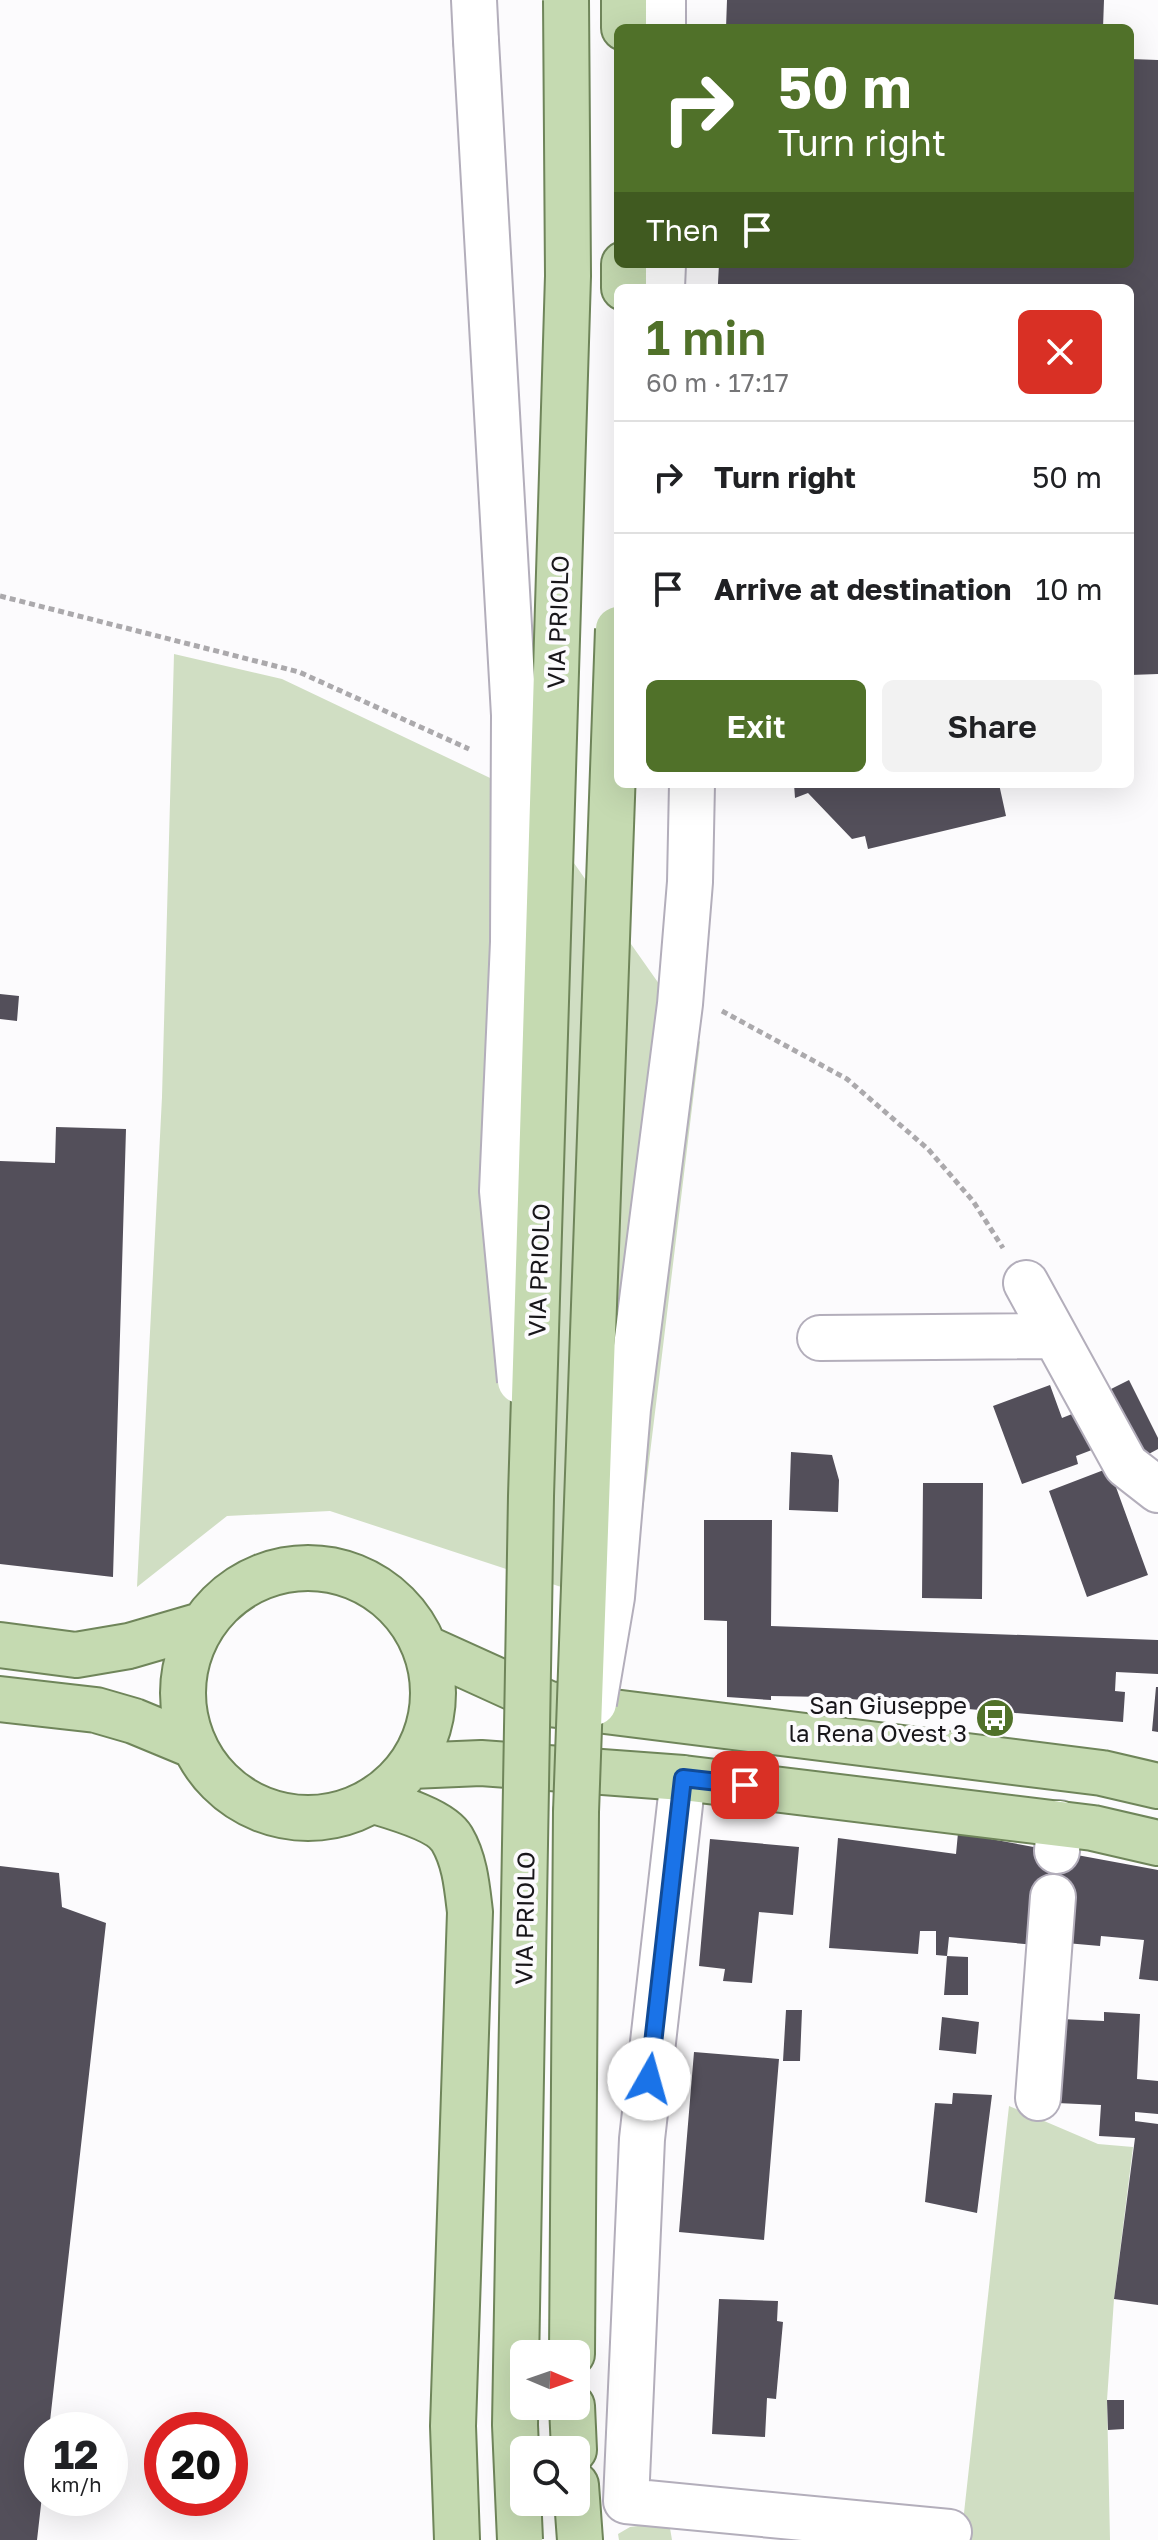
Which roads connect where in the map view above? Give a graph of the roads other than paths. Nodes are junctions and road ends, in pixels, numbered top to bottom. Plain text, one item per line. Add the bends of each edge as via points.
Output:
1 (566, 0) edge
2 (624, 0) edge
3 (663, 0) edge
4 (475, 21) edge
5 (624, 24) edge
6 (663, 24) edge
7 (614, 742) edge
8 (692, 788) edge
9 (1026, 1283) dead end
10 (1055, 1336) junction
11 (820, 1338) dead end
12 (1158, 1490) edge
13 (531, 1496) junction
14 (201, 1625) junction
15 (0, 1645) edge
16 (426, 1648) junction
17 (0, 1699) edge
18 (192, 1745) junction
19 (411, 1766) junction
20 (683, 1778) junction
21 (1158, 1786) edge
22 (374, 1801) junction
23 (576, 1812) junction
24 (1158, 1843) edge
25 (1053, 1897) dead end
26 (1038, 2098) dead end
27 (572, 2340) edge
28 (578, 2516) edge
29 (949, 2532) dead end
30 (580, 2539) edge
31 (457, 2540) edge
32 (520, 2540) edge

1 - 13 main road, VIA PRIOLO, bridge via 568,276
2 - 5 main road
3 - 6 street
4 - 13 street, bridge via 514,715 513,942 502,1191
7 - 23 main road, VIA PRIOLO, bridge
8 - 23 street, bridge via 680,1004 628,1409 612,1597
9 - 10 street
10 - 11 street
10 - 12 street via 1126,1465
13 - 32 main road, VIA PRIOLO, bridge via 515,2425
14 - 15 main road via 76,1655
14 - 16 main road via 232,1591 274,1571 320,1566 365,1579 402,1608
14 - 18 main road via 184,1664 182,1705
16 - 19 main road via 434,1688 428,1729
16 - 21 main road via 549,1704 1102,1773
17 - 18 main road via 96,1710
18 - 22 main road via 207,1769 240,1799 282,1817 327,1818
19 - 20 main road via 481,1763
19 - 22 main road
20 - 24 main road via 1058,1837 1093,1828
20 - 29 street via 642,2139 626,2501
22 - 31 main road via 413,1812 451,1836 464,1871 470,1912 453,2426
23 - 27 main road, VIA PRIOLO
25 - 26 street
28 - 30 main road

